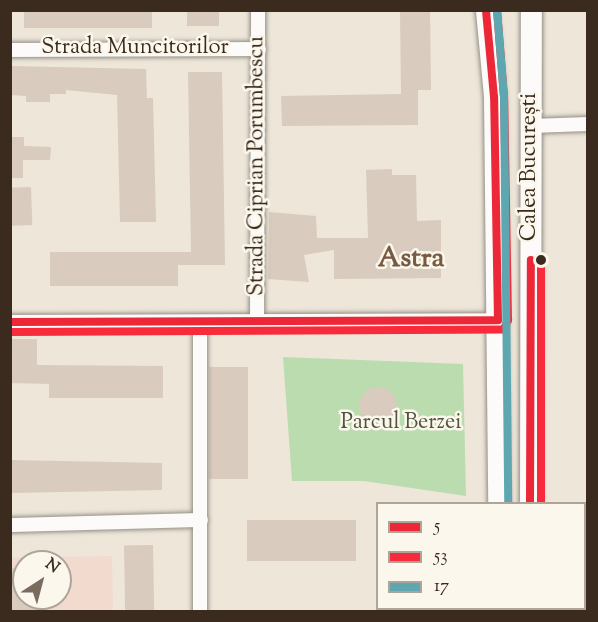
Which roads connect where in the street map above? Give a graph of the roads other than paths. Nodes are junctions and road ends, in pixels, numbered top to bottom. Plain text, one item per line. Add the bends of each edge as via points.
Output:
1 (258, 10) edge
2 (486, 10) edge
3 (531, 10) edge
4 (259, 49) junction
5 (10, 50) edge
6 (588, 124) edge
7 (531, 126) junction
8 (498, 320) junction
9 (10, 322) edge
10 (257, 322) junction
11 (200, 323) junction
12 (498, 502) edge
13 (530, 502) edge
14 (201, 520) junction
15 (10, 525) edge
16 (200, 612) edge

1 - 4 street, Strada Ciprian Porumbescu
2 - 8 main road, Calea București via 494,98
3 - 7 main road, Calea București
4 - 5 street, Strada Muncitorilor
4 - 10 street, Strada Ciprian Porumbescu
6 - 7 street
7 - 13 main road, Calea București
8 - 10 street
8 - 12 main road, Calea București
9 - 11 street
10 - 11 street
11 - 14 street
14 - 15 street
14 - 16 street

